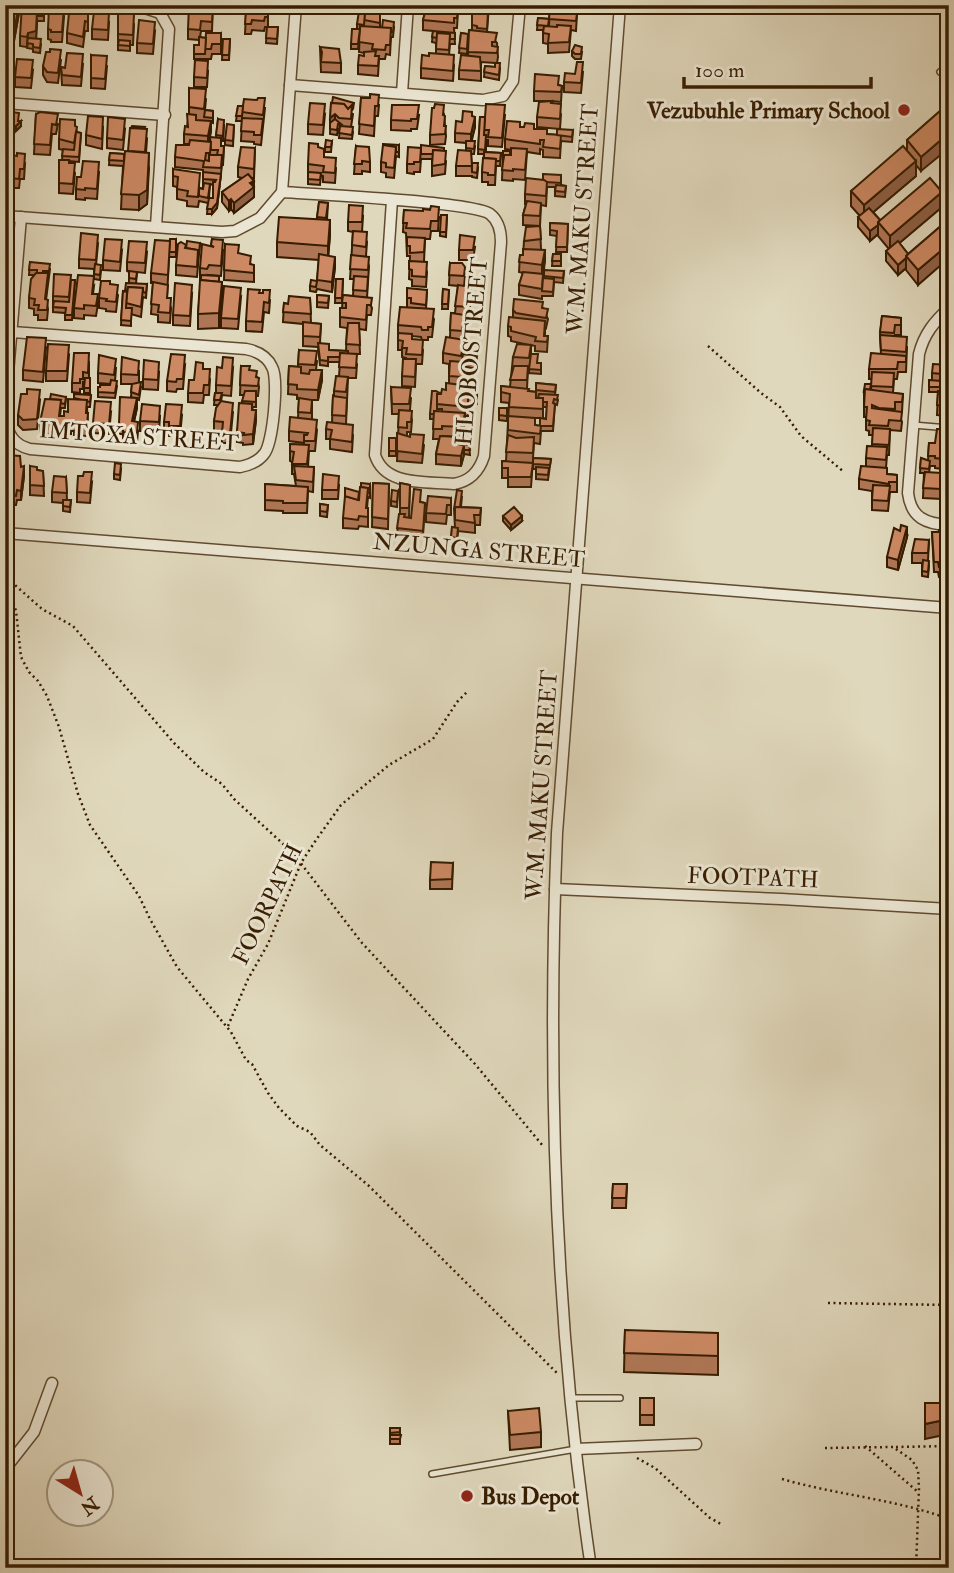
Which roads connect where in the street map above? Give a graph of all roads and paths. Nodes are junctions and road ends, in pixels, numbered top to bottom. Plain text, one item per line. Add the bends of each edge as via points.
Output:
1 (126, 5) edge
2 (296, 5) edge
3 (408, 5) edge
4 (520, 5) edge
5 (620, 5) edge
6 (949, 65) edge
7 (940, 72) dead end
8 (290, 85) junction
9 (402, 93) junction
10 (5, 103) edge
11 (165, 115) junction
12 (282, 192) junction
13 (392, 200) junction
14 (5, 216) edge
15 (21, 217) junction
16 (156, 226) junction
17 (949, 308) edge
18 (12, 332) junction
19 (708, 346) dead end
20 (5, 409) edge
21 (5, 418) edge
22 (913, 425) junction
23 (949, 428) edge
24 (845, 472) dead end
25 (949, 525) edge
26 (5, 533) edge
27 (5, 577) edge
28 (577, 578) junction
29 (949, 608) edge
30 (468, 691) dead end
31 (301, 863) junction
32 (555, 889) junction
33 (949, 909) edge
34 (227, 1027) junction
35 (555, 1163) junction
36 (828, 1303) dead end
37 (949, 1305) edge
38 (52, 1382) dead end
39 (570, 1392) junction
40 (620, 1398) dead end
41 (696, 1444) dead end
42 (865, 1446) junction
43 (949, 1446) edge
44 (624, 1447) junction
45 (893, 1447) junction
46 (825, 1448) dead end
47 (576, 1449) junction
48 (5, 1469) edge
49 (432, 1474) dead end
50 (782, 1479) dead end
51 (919, 1492) junction
52 (919, 1510) junction
53 (949, 1519) edge
54 (721, 1524) dead end
55 (591, 1568) edge
56 (916, 1568) edge

1 - 11 street via 160,13 169,29
2 - 8 street
3 - 9 street
4 - 9 street via 513,81 503,96 483,100
5 - 28 street, W.M. MAKU STREET
6 - 7 lane
8 - 9 street
8 - 12 street
10 - 11 street
11 - 16 street
12 - 13 street, HLOBO STREET
12 - 16 street via 260,218 235,231
13 - 13 street, HLOBO STREET via 483,210 499,226 484,456 477,473 463,482 394,478 382,470 375,455
14 - 15 street
15 - 16 street
15 - 18 street
17 - 22 street via 923,339
18 - 20 street
18 - 21 street, IMTOXA STREET via 246,349 267,360 275,382 268,448 256,461 240,467 30,449 9,435
19 - 24 path via 780,407 801,436
22 - 23 lane
22 - 25 street via 909,502 925,522
26 - 28 street, NZUNGA STREET
27 - 31 path via 42,609 73,626 174,743
27 - 34 path via 16,611 21,657 47,696 90,825 139,896 177,967
28 - 29 street, NZUNGA STREET
28 - 32 street, W.M. MAKU STREET
30 - 31 path, FOORPATH via 433,739 389,765 341,805
31 - 34 path, FOORPATH
31 - 35 path via 362,943 475,1064
32 - 33 street, FOOTPATH
32 - 35 street, W.M. MAKU STREET
34 - 39 path via 282,1111 369,1186
35 - 39 street, W.M. MAKU STREET
36 - 37 path
38 - 48 street via 34,1432
39 - 40 lane
39 - 47 street, W.M. MAKU STREET
41 - 44 street
42 - 45 path
42 - 46 path
42 - 51 path
43 - 45 path
44 - 47 street
44 - 54 path
45 - 51 path via 918,1469
47 - 49 lane
47 - 55 street, W.M. MAKU STREET
50 - 52 path
51 - 52 path
52 - 53 path
52 - 56 path

